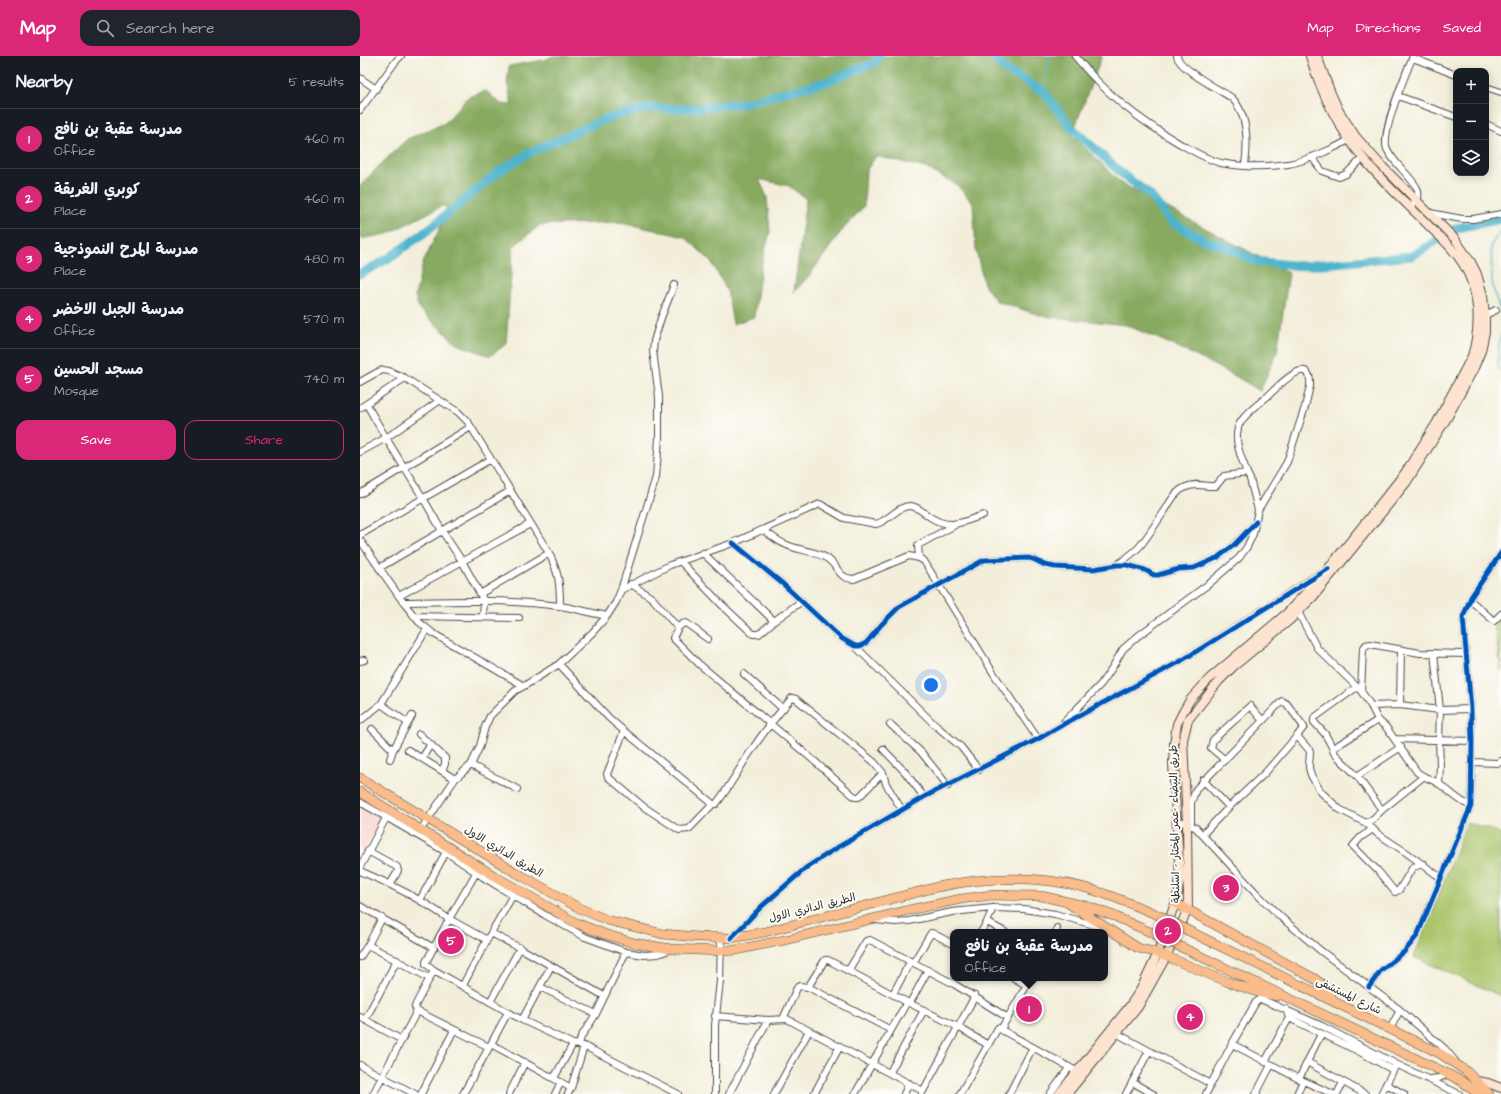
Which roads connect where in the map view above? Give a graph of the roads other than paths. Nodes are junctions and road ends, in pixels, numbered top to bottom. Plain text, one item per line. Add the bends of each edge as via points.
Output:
1 (390, 56) edge
2 (1075, 56) edge
3 (1177, 56) edge
4 (1310, 56) edge
5 (1317, 56) edge
6 (1413, 57) edge
7 (399, 58) edge
8 (1453, 74) edge
9 (360, 78) edge
10 (1489, 88) edge
11 (376, 89) junction
12 (1501, 92) edge
13 (1398, 96) junction
14 (360, 110) edge
15 (1453, 116) edge
16 (1489, 125) edge
17 (1501, 131) edge
18 (1353, 138) junction
19 (1312, 157) junction
20 (1363, 158) junction
21 (1245, 165) junction
22 (1414, 205) junction
23 (1428, 213) junction
24 (1501, 214) edge
25 (1437, 227) junction
26 (1451, 242) junction
27 (674, 285) dead end
28 (1496, 310) dead end
29 (1485, 314) junction
30 (405, 378) junction
31 (360, 382) edge
32 (439, 401) junction
33 (367, 404) junction
34 (360, 408) edge
35 (1439, 426) junction
36 (471, 427) junction
37 (386, 438) junction
38 (360, 452) edge
39 (490, 459) junction
40 (404, 468) junction
41 (1247, 472) junction
42 (1399, 487) junction
43 (510, 491) junction
44 (360, 494) edge
45 (424, 498) junction
46 (1258, 510) junction
47 (983, 515) dead end
48 (1256, 522) junction
49 (959, 523) junction
50 (530, 524) junction
51 (763, 530) junction
52 (442, 531) junction
53 (360, 535) edge
54 (360, 540) edge
55 (732, 543) junction
56 (549, 553) junction
57 (703, 553) junction
58 (1501, 553) edge
59 (919, 558) junction
60 (462, 561) junction
61 (681, 562) junction
62 (1116, 565) junction
63 (379, 568) junction
64 (1328, 569) junction
65 (631, 584) junction
66 (939, 584) junction
67 (621, 590) junction
68 (480, 594) junction
69 (399, 596) junction
70 (1470, 600) junction
71 (484, 601) junction
72 (802, 601) junction
73 (403, 602) junction
74 (560, 606) junction
75 (1298, 612) junction
76 (1501, 614) edge
77 (414, 616) junction
78 (607, 616) junction
79 (483, 618) junction
80 (519, 618) dead end
81 (774, 621) junction
82 (678, 628) junction
83 (428, 629) junction
84 (708, 639) dead end
85 (855, 646) junction
86 (1401, 650) junction
87 (1434, 653) junction
88 (1466, 654) junction
89 (559, 664) junction
90 (744, 674) dead end
91 (524, 686) junction
92 (1359, 689) junction
93 (381, 704) junction
94 (1400, 705) junction
95 (1371, 706) junction
96 (782, 709) junction
97 (1471, 709) junction
98 (1440, 710) junction
99 (412, 716) dead end
100 (1378, 720) junction
101 (360, 721) edge
102 (1263, 721) junction
103 (408, 723) junction
104 (890, 724) dead end
105 (771, 725) junction
106 (1062, 725) junction
107 (372, 729) dead end
108 (624, 731) junction
109 (419, 734) dead end
110 (1297, 736) junction
111 (1038, 739) junction
112 (1395, 739) junction
113 (1439, 740) junction
114 (1472, 741) junction
115 (431, 744) junction
116 (1332, 747) junction
117 (1401, 747) junction
118 (882, 749) dead end
119 (393, 750) junction
120 (408, 750) dead end
121 (422, 758) junction
122 (390, 759) dead end
123 (1225, 760) junction
124 (1501, 761) edge
125 (1472, 762) junction
126 (471, 765) junction
127 (979, 770) junction
128 (442, 771) junction
129 (883, 773) junction
130 (1357, 776) junction
131 (1423, 777) junction
132 (455, 779) junction
133 (1204, 780) junction
134 (361, 782) edge
135 (1439, 784) junction
136 (948, 786) junction
137 (517, 790) dead end
138 (360, 792) edge
139 (924, 797) junction
140 (360, 802) edge
141 (713, 804) junction
142 (1471, 806) junction
143 (1229, 807) junction
144 (902, 810) junction
145 (1382, 810) junction
146 (386, 818) junction
147 (427, 818) junction
148 (1176, 821) junction
149 (1189, 823) junction
150 (1366, 823) junction
151 (1373, 829) junction
152 (420, 830) junction
153 (1203, 834) junction
154 (368, 851) junction
155 (446, 852) junction
156 (1424, 864) junction
157 (360, 867) edge
158 (360, 870) edge
159 (476, 873) junction
160 (1442, 878) junction
161 (391, 883) junction
162 (538, 885) junction
163 (513, 895) junction
164 (531, 897) junction
165 (420, 900) junction
166 (1065, 901) junction
167 (1175, 903) junction
168 (360, 906) edge
169 (993, 908) junction
170 (1188, 909) junction
171 (382, 918) junction
172 (449, 919) junction
173 (868, 919) junction
174 (615, 922) junction
175 (986, 922) junction
176 (1107, 928) junction
177 (982, 929) edge
178 (999, 929) edge
179 (1189, 931) joint
180 (491, 933) junction
181 (611, 936) junction
182 (721, 938) junction
183 (731, 938) junction
184 (487, 940) junction
185 (950, 942) edge
186 (368, 945) junction
187 (434, 948) junction
188 (520, 948) junction
189 (671, 950) junction
190 (626, 952) junction
191 (721, 952) junction
192 (1162, 955) junction
193 (360, 957) edge
194 (397, 960) junction
195 (912, 963) junction
196 (551, 966) junction
197 (434, 970) junction
198 (928, 970) junction
199 (848, 971) junction
200 (429, 978) junction
201 (950, 979) edge
202 (956, 981) edge
203 (1019, 981) edge
204 (1029, 981) edge
205 (463, 985) junction
206 (1026, 985) junction
207 (540, 987) junction
208 (808, 987) junction
209 (1369, 987) junction
210 (893, 994) junction
211 (604, 996) junction
212 (975, 996) junction
213 (1333, 1000) junction
214 (1296, 1001) junction
215 (490, 1002) junction
216 (909, 1003) junction
217 (1286, 1009) junction
218 (924, 1010) junction
219 (1400, 1010) junction
220 (417, 1011) junction
221 (508, 1012) junction
222 (596, 1014) junction
223 (715, 1016) junction
224 (1366, 1017) junction
225 (1008, 1018) junction
226 (1289, 1018) junction
227 (362, 1019) edge
228 (783, 1019) junction
229 (522, 1020) junction
230 (768, 1020) junction
231 (958, 1027) junction
232 (1001, 1029) junction
233 (1390, 1029) junction
234 (454, 1030) junction
235 (891, 1030) junction
236 (809, 1031) junction
237 (1360, 1031) junction
238 (1116, 1034) junction
239 (1321, 1034) junction
240 (402, 1040) junction
241 (1232, 1044) junction
242 (578, 1045) junction
243 (988, 1045) junction
244 (490, 1046) junction
245 (840, 1046) junction
246 (1033, 1047) junction
247 (1149, 1051) junction
248 (525, 1062) junction
249 (1307, 1062) junction
250 (872, 1064) junction
251 (1268, 1064) junction
252 (1457, 1064) junction
253 (360, 1065) edge
254 (1395, 1067) junction
255 (890, 1072) junction
256 (1448, 1074) junction
257 (1073, 1075) junction
258 (382, 1077) junction
259 (554, 1078) junction
260 (1430, 1079) junction
261 (1301, 1080) junction
262 (1477, 1081) junction
263 (562, 1082) junction
264 (1132, 1082) junction
265 (1344, 1082) junction
266 (909, 1083) junction
267 (1211, 1084) junction
268 (1386, 1084) junction
269 (1501, 1088) edge
270 (570, 1091) edge
271 (923, 1092) edge
272 (1069, 1093) edge
273 (1475, 1093) edge
274 (373, 1094) edge
275 (415, 1094) edge
276 (421, 1094) edge
277 (463, 1094) edge
278 (509, 1094) edge
279 (555, 1094) edge
280 (678, 1094) edge
281 (715, 1094) edge
282 (729, 1094) edge
283 (774, 1094) edge
284 (814, 1094) edge
285 (855, 1094) edge
286 (904, 1094) edge
287 (960, 1094) edge
288 (1009, 1094) edge
289 (1050, 1094) edge
290 (1059, 1094) edge
291 (1126, 1094) edge
292 (1154, 1094) edge
293 (1206, 1094) edge
294 (1256, 1094) edge
295 (1297, 1094) edge
296 (1333, 1094) edge
297 (1337, 1094) edge
298 (1365, 1094) edge
299 (1381, 1094) edge
300 (1404, 1094) edge
301 (1459, 1094) edge
302 (1489, 1094) edge

1 - 7 street
2 - 21 street via 1116,100 1167,136 1221,163
3 - 21 street via 1177,60 1184,68 1232,98 1238,105 1242,112 1248,146
4 - 18 main road, طريق البيضاء -عمر المختار - اسلنطة via 1326,100
5 - 18 main road, طريق البيضاء -عمر المختار - اسلنطة via 1330,91
6 - 8 street
6 - 13 street
7 - 11 street
9 - 11 street
10 - 12 street
11 - 14 street
13 - 15 street
13 - 22 street via 1385,142 1391,156 1417,188 1419,196
16 - 17 street
18 - 19 street
18 - 20 main road, طريق البيضاء -عمر المختار - اسلنطة
18 - 22 main road, طريق البيضاء -عمر المختار - اسلنطة
19 - 20 street via 1322,171 1339,177
19 - 21 street via 1288,164
20 - 22 main road, طريق البيضاء -عمر المختار - اسلنطة
22 - 23 main road, طريق البيضاء -عمر المختار - اسلنطة
22 - 25 main road, طريق البيضاء -عمر المختار - اسلنطة
23 - 24 street via 1462,220
23 - 25 main road, طريق البيضاء -عمر المختار - اسلنطة
25 - 26 main road, طريق البيضاء -عمر المختار - اسلنطة
26 - 29 main road, طريق البيضاء -عمر المختار - اسلنطة via 1471,262 1477,274
26 - 35 main road, طريق البيضاء -عمر المختار - اسلنطة via 1473,288 1478,330 1472,356
27 - 67 street via 661,318 653,351 659,398 656,477
28 - 29 street
29 - 35 main road, طريق البيضاء -عمر المختار - اسلنطة via 1481,351 1465,386
30 - 31 street via 383,370
30 - 32 street
30 - 33 street
32 - 36 street via 458,412
32 - 37 street
33 - 34 street
33 - 37 street
35 - 42 main road, طريق البيضاء -عمر المختار - اسلنطة
36 - 39 street
36 - 40 street
37 - 38 street
37 - 40 street
39 - 43 street
39 - 45 street
40 - 44 street
40 - 45 street
41 - 46 street
41 - 46 street via 1236,439 1239,425 1288,377 1298,371 1304,371 1311,379 1310,386 1292,448 1287,462
41 - 62 street via 1224,476 1216,486 1193,484 1184,487 1172,499 1141,545
42 - 64 main road, طريق البيضاء -عمر المختار - اسلنطة
42 - 75 main road, طريق البيضاء -عمر المختار - اسلنطة via 1324,586
43 - 50 street
43 - 52 street
45 - 52 street
45 - 53 street
46 - 48 street
47 - 49 street
48 - 62 street via 1217,558 1194,568 1178,569 1158,576 1127,565
48 - 106 street via 1240,558 1123,649 1102,684
49 - 51 street via 941,523 911,506 900,509 880,524 876,524 844,518 820,504
49 - 59 street via 918,545
50 - 56 street
50 - 60 street
51 - 55 street
51 - 59 street via 788,546 828,559 840,574 849,579 909,556
52 - 60 street
52 - 63 street
54 - 63 street
55 - 57 street
55 - 72 street
56 - 68 street
56 - 74 street via 557,569 560,583
57 - 61 street
57 - 81 street
58 - 70 street
59 - 66 street via 924,560
60 - 68 street
60 - 69 street
61 - 65 street
61 - 81 street via 753,634 759,634
62 - 66 street via 1093,569 1050,566 1028,558 984,560
63 - 69 street
64 - 106 street via 1181,661
64 - 148 main road, طريق البيضاء -عمر المختار - اسلنطة via 1288,613 1210,678 1190,700 1177,724 1174,743
65 - 67 street
65 - 82 street via 652,598
66 - 85 street via 899,607 866,643
66 - 111 street via 994,674
67 - 78 street
68 - 71 street
69 - 73 street
70 - 76 street via 1494,621
70 - 88 street via 1463,617
71 - 73 street
71 - 74 street
71 - 79 street
72 - 81 street
72 - 85 street via 841,638
73 - 77 street
74 - 78 street
75 - 92 street via 1317,648
75 - 149 main road, طريق البيضاء -عمر المختار - اسلنطة via 1233,667 1188,720 1183,740
77 - 79 street
77 - 83 street
78 - 89 street
79 - 80 street
82 - 84 street via 682,623 686,623
82 - 105 street via 673,638 699,664
83 - 91 street
83 - 93 street
85 - 127 street via 960,747
86 - 87 street
86 - 92 street via 1366,645 1363,649
86 - 94 street
87 - 88 street
87 - 98 street
88 - 97 street
89 - 91 street
89 - 108 street
90 - 96 street
91 - 126 street via 515,691 490,716
92 - 95 street
92 - 116 street via 1314,718 1314,722
93 - 101 street
93 - 103 street
94 - 95 street
94 - 98 street
95 - 100 street
96 - 105 street
96 - 129 street via 792,698 796,699 874,762
97 - 98 street
97 - 114 street
98 - 113 street
99 - 103 street
100 - 112 street
100 - 116 street
102 - 110 street via 1280,702 1284,702 1304,727
102 - 123 street
102 - 123 street via 1250,706 1214,740 1211,748
103 - 119 street
104 - 136 street via 921,752
105 - 129 street via 855,797 859,797
105 - 141 street via 728,788 716,804
106 - 111 street
107 - 119 street
108 - 141 street
108 - 141 street via 607,774 644,807 679,830 684,830 689,829
109 - 115 street
110 - 143 street via 1265,773
110 - 150 street via 1310,751 1310,772 1321,792 1339,809
111 - 127 street
112 - 113 street
112 - 117 street
113 - 114 street
113 - 135 street
114 - 125 street
115 - 121 street
115 - 128 street via 445,758
116 - 130 street via 1334,753
117 - 130 street
117 - 131 street via 1416,772
118 - 139 street via 905,772
119 - 122 street
120 - 121 street
121 - 128 street
123 - 133 street
124 - 125 street
125 - 142 street
126 - 132 street
126 - 137 street
127 - 136 street
128 - 132 street
129 - 144 street via 886,784
130 - 145 street
131 - 135 street
131 - 145 street
132 - 147 street
133 - 143 street
133 - 149 street via 1192,797
134 - 147 main road, الطريق الدائري الاول
135 - 142 street
136 - 139 street
138 - 152 main road
139 - 144 street
140 - 146 street
142 - 160 street
143 - 153 street
144 - 183 street via 807,867 762,906
145 - 150 street
146 - 154 street
146 - 155 street
147 - 152 street
147 - 162 main road, الطريق الدائري الاول
148 - 149 street
148 - 167 main road, طريق البيضاء -عمر المختار - اسلنطة via 1180,878
149 - 153 street
149 - 170 main road, طريق البيضاء -عمر المختار - اسلنطة
150 - 151 street
151 - 156 street
151 - 156 street via 1353,846 1395,892 1399,890 1413,867
152 - 164 main road
153 - 209 street via 1283,919
154 - 157 street
154 - 161 street via 397,867 398,871
155 - 159 street
155 - 165 street
156 - 160 street
158 - 161 street
159 - 163 street
159 - 172 street
160 - 209 street via 1417,936 1404,952 1381,970
161 - 165 street
162 - 164 main road
162 - 174 main road, الطريق الدائري الاول via 581,908
163 - 180 street
163 - 190 street via 585,936
164 - 181 main road via 576,923
165 - 172 street
166 - 173 main road via 1041,896 992,894
166 - 176 main road
166 - 214 main road, bridge via 1086,906 1150,932
167 - 170 main road
167 - 192 main road, طريق البيضاء -عمر المختار - اسلنطة
168 - 171 street
169 - 173 street via 952,912 909,921
169 - 175 street
169 - 176 street via 1055,914
170 - 192 main road, طريق البيضاء -عمر المختار - اسلنطة
170 - 213 main road via 1315,979 1324,985
171 - 186 street
171 - 187 street
172 - 184 street
172 - 187 street
173 - 191 main road via 785,940
174 - 181 main road
174 - 182 main road, الطريق الدائري الاول via 663,934
175 - 177 street
175 - 178 street
176 - 192 main road via 1138,948
179 - 183 main road, الطريق الدائري الاول, bridge via 1122,900 1085,888 1030,879 991,879 937,887 765,932
179 - 213 main road, شارع المستشفى
180 - 184 street
180 - 188 street
181 - 189 main road
182 - 183 main road, الطريق الدائري الاول
182 - 191 street
184 - 205 street
185 - 195 street via 931,933
186 - 193 street
186 - 194 street
187 - 197 street via 426,962
188 - 196 street
188 - 215 street
189 - 190 street via 644,955
189 - 191 main road
190 - 211 street
191 - 223 street
192 - 214 main road via 1258,992
192 - 238 main road, طريق البيضاء -عمر المختار - اسلنطة via 1138,1007
192 - 257 main road, طريق البيضاء -عمر المختار - اسلنطة via 1129,1007
194 - 200 street
194 - 227 street
195 - 198 street
195 - 199 street via 868,940
195 - 210 street
196 - 207 street
196 - 211 street
197 - 200 street
197 - 205 street
198 - 201 street
198 - 216 street
199 - 208 street via 831,961 824,960
199 - 210 street
200 - 220 street via 416,1004
202 - 212 street
203 - 206 street
204 - 206 street
205 - 215 street
206 - 225 street
207 - 222 street
207 - 229 street
208 - 228 street via 797,988
208 - 235 street
209 - 219 street
210 - 216 street
211 - 222 street
212 - 225 street
212 - 231 street
213 - 224 main road, شارع المستشفى
214 - 237 main road
215 - 221 street
216 - 218 street
216 - 235 street
217 - 226 street
217 - 241 street via 1259,1000
217 - 254 street
218 - 231 street
218 - 255 street
219 - 233 street
219 - 252 street via 1445,1049
220 - 234 street
220 - 240 street
221 - 229 street
221 - 244 street
222 - 242 street
223 - 230 street
223 - 281 street
224 - 233 main road, شارع المستشفى
224 - 237 main road
225 - 232 street
226 - 239 street
226 - 251 street
227 - 240 street
228 - 230 street
228 - 236 street
229 - 242 street
230 - 282 street
231 - 243 street
231 - 271 street
232 - 243 street via 997,1029
232 - 246 street
233 - 252 main road, شارع المستشفى
234 - 244 street
234 - 276 street
235 - 250 street
236 - 245 street
236 - 283 street
237 - 256 main road
238 - 247 street
238 - 257 main road, طريق البيضاء -عمر المختار - اسلنطة
239 - 249 street
239 - 254 street
240 - 258 street
241 - 251 street
241 - 267 street
242 - 259 street
242 - 270 street
242 - 280 street
243 - 287 street
244 - 248 street
244 - 277 street
245 - 250 street
245 - 284 street
246 - 257 street
246 - 288 street
247 - 264 street
247 - 267 street
248 - 259 street
248 - 278 street
249 - 261 street
249 - 265 street
250 - 255 street
250 - 285 street
251 - 261 street
251 - 294 street
252 - 262 main road, شارع المستشفى
253 - 258 street
254 - 260 street
254 - 268 street
255 - 266 street
256 - 260 street
256 - 273 main road
257 - 272 main road, طريق البيضاء -عمر المختار - اسلنطة
257 - 289 street
257 - 290 main road, طريق البيضاء -عمر المختار - اسلنطة
258 - 274 street
258 - 275 street
259 - 263 street
260 - 301 street
261 - 295 street
261 - 296 street
262 - 269 main road
262 - 302 main road, شارع المستشفى
263 - 270 street
263 - 279 street
264 - 291 street
264 - 292 street
265 - 297 street
265 - 298 street
266 - 271 street
266 - 286 street
267 - 293 street
268 - 299 street
268 - 300 street

